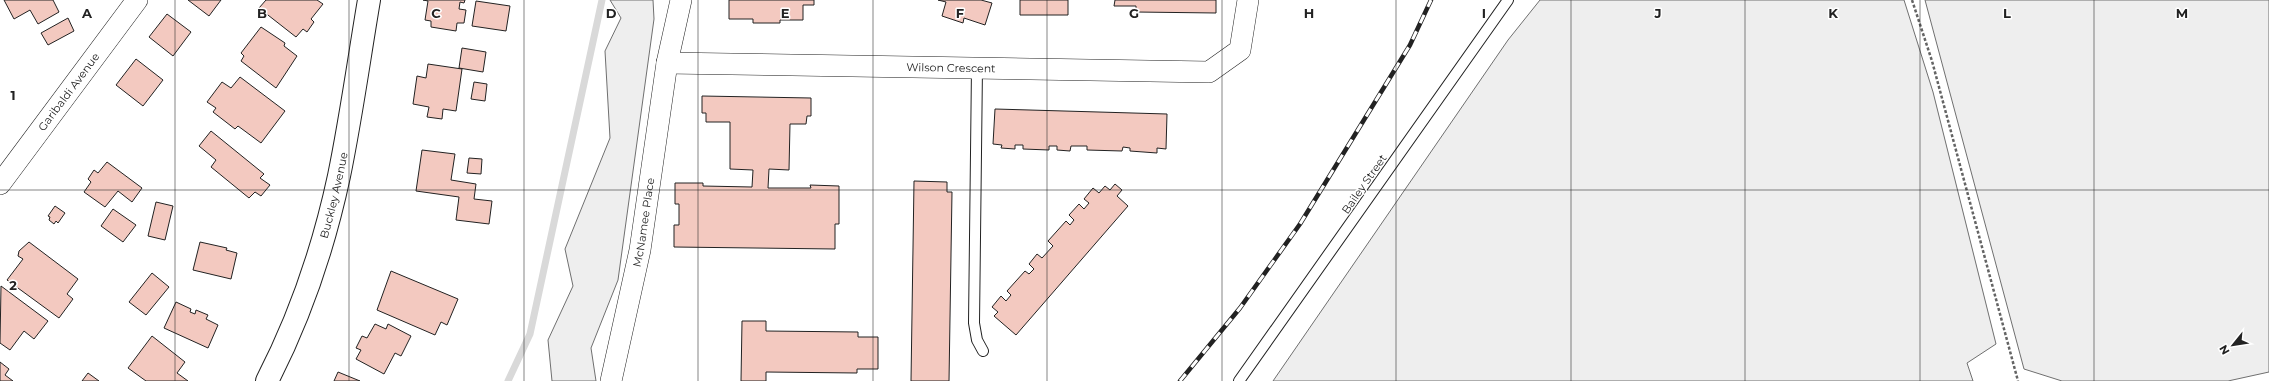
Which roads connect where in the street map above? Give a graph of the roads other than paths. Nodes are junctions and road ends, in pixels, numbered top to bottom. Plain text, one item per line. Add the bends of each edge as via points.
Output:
1 (137, 0) edge
2 (369, 0) edge
3 (682, 0) edge
4 (1248, 0) edge
5 (1508, 0) edge
6 (668, 63) junction
7 (977, 68) junction
8 (0, 184) edge
9 (983, 351) dead end
10 (267, 381) edge
11 (612, 381) edge
12 (1239, 381) edge

1 - 8 street, Garibaldi Avenue
2 - 10 street, Buckley Avenue via 339,176 326,228 310,278
3 - 6 street
4 - 7 street, Wilson Crescent via 1240,50 1209,72
5 - 12 lane, Bailey Street
6 - 7 street, Wilson Crescent
6 - 11 street, McNamee Place via 640,250
7 - 9 lane via 974,323 977,340

